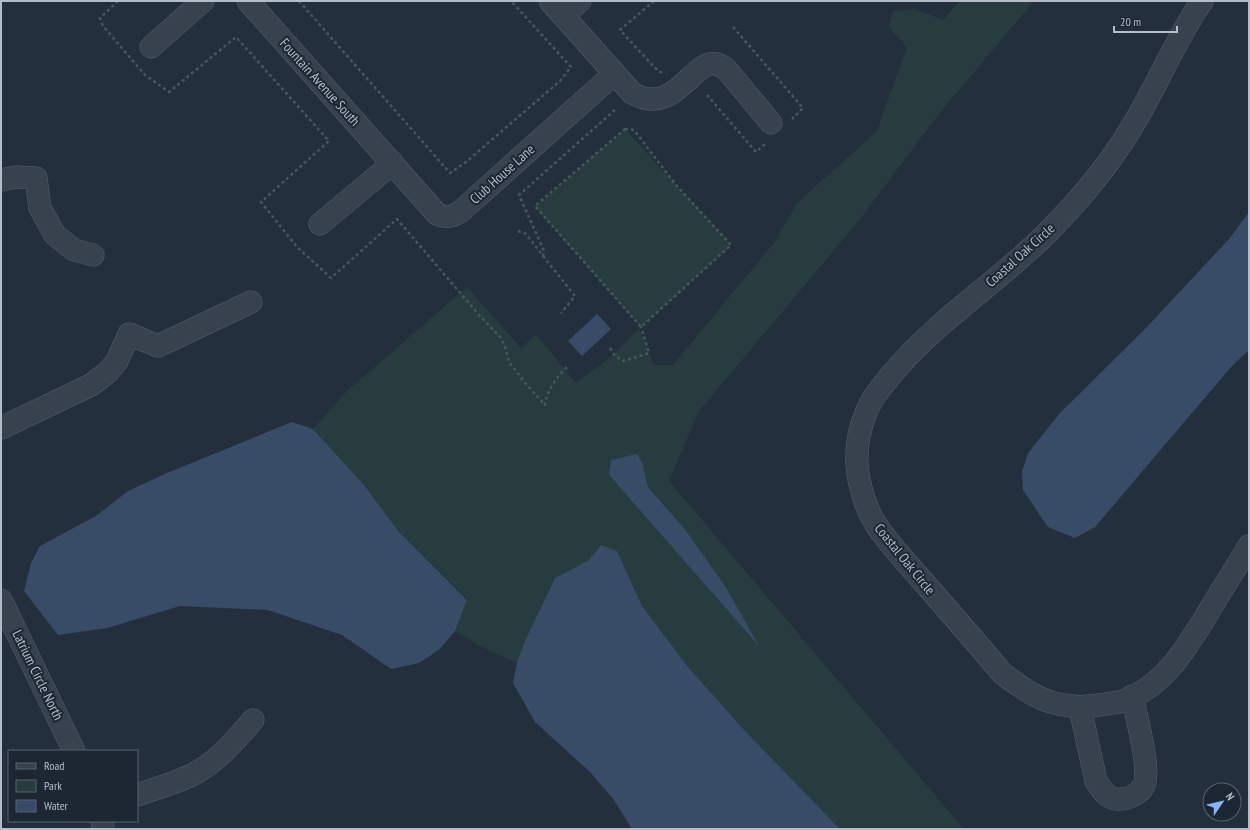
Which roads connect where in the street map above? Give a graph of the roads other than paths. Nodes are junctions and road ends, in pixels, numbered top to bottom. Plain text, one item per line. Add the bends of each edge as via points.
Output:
1 (203, 1) edge
2 (248, 1) edge
3 (580, 1) edge
4 (1202, 1) edge
5 (556, 9) edge
6 (151, 47) dead end
7 (614, 74) junction
8 (771, 123) dead end
9 (393, 163) junction
10 (1, 180) edge
11 (320, 224) dead end
12 (93, 255) dead end
13 (250, 302) dead end
14 (1, 428) edge
15 (1249, 546) edge
16 (1, 600) edge
17 (1132, 696) junction
18 (1080, 708) junction
19 (254, 720) dead end
20 (74, 750) edge
21 (138, 795) edge

1 - 6 street
2 - 9 street, Fountain Avenue South
3 - 5 street
4 - 18 street, Coastal Oak Circle via 1171,53 1140,114 1110,159 1046,234 948,317 904,359 866,410 859,431 856,452 857,474 864,500 875,523 896,550 1002,673 1020,688 1041,699
5 - 7 street
7 - 8 street via 632,93 640,98 654,100 668,96 707,65 717,64 726,69
7 - 9 street, Club House Lane via 453,216 444,217 437,214
9 - 11 street
10 - 12 street via 16,177 36,178 40,208 55,235 74,250
13 - 14 street via 158,346 129,334 117,361 108,372 91,384
15 - 17 street, Coastal Oak Circle via 1185,650 1167,673 1144,691
16 - 20 street, Latrium Circle North
17 - 18 street, Coastal Oak Circle via 1122,701
17 - 18 street via 1147,773 1144,787 1131,797 1121,800 1112,799 1102,791 1096,781
19 - 21 street via 230,747 192,774

